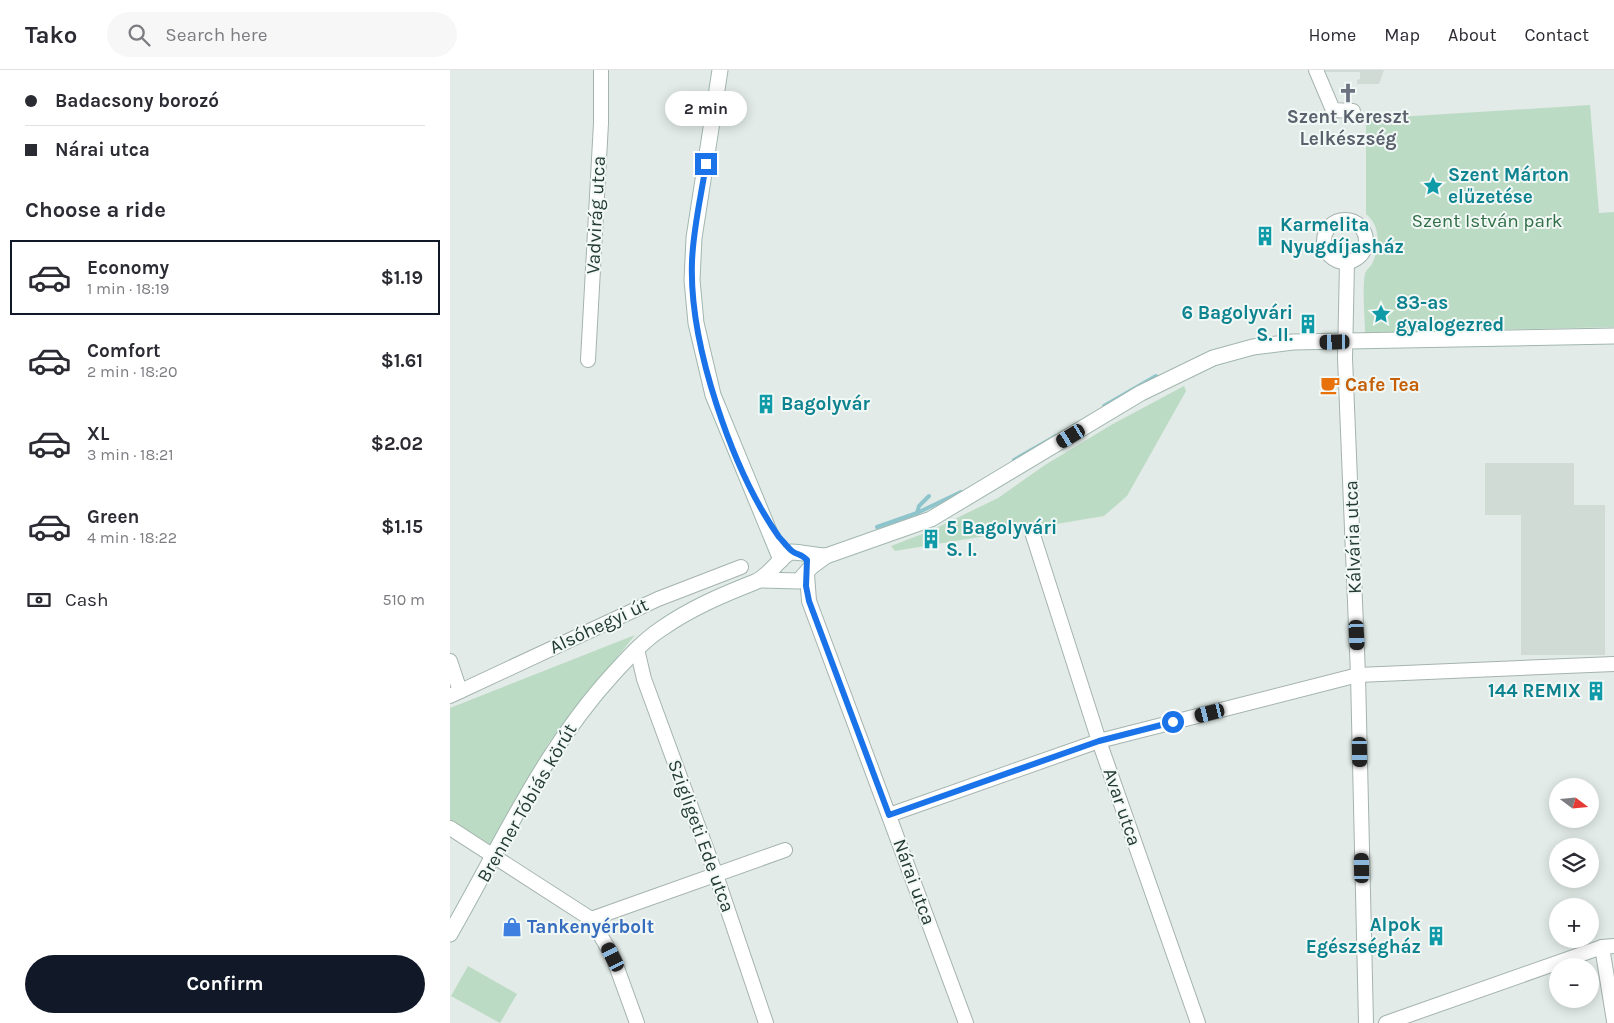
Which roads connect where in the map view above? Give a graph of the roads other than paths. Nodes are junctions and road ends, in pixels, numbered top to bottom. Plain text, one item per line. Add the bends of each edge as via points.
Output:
1 (601, 70) edge
2 (720, 70) edge
3 (1316, 70) edge
4 (1353, 111) dead end
5 (1347, 262) dead end
6 (1614, 336) edge
7 (1346, 342) junction
8 (588, 360) dead end
9 (1032, 532) dead end
10 (826, 556) junction
11 (788, 557) junction
12 (740, 567) dead end
13 (807, 573) junction
14 (760, 580) junction
15 (790, 581) junction
16 (809, 601) junction
17 (637, 649) junction
18 (450, 661) edge
19 (1614, 664) edge
20 (1358, 675) junction
21 (455, 693) edge
22 (1099, 741) junction
23 (889, 815) junction
24 (450, 828) edge
25 (785, 850) dead end
26 (494, 857) junction
27 (716, 875) junction
28 (591, 919) junction
29 (450, 934) edge
30 (1608, 947) edge
31 (1614, 1020) edge
32 (637, 1023) edge
33 (766, 1023) edge
34 (966, 1023) edge
35 (1198, 1023) edge
36 (1366, 1023) edge
37 (1386, 1023) edge

1 - 8 street, Vadvirág utca
2 - 11 street via 694,238 694,298 713,395 753,491
3 - 4 street via 1333,110
5 - 7 street, Kálvária utca
6 - 7 street
7 - 10 street via 1293,342 1253,347 1213,358 1141,393 931,519
7 - 20 street, Kálvária utca
9 - 22 street, Avar utca
10 - 11 street
10 - 13 street
11 - 13 street via 807,560
11 - 14 street, Brenner Tóbiás körút
11 - 15 street via 780,573
12 - 21 street, Alsóhegyi út via 658,599
13 - 15 street via 801,580
13 - 16 street, Nárai utca
14 - 15 street, Brenner Tóbiás körút
14 - 17 street, Brenner Tóbiás körút via 710,600 659,630
15 - 16 street, Nárai utca
16 - 23 street, Nárai utca
17 - 26 street, Brenner Tóbiás körút via 588,703 560,741
17 - 27 street, Szigligeti Ede utca via 644,679
18 - 21 street, Alsóhegyi út
19 - 20 street
20 - 22 street
20 - 36 street, Kálvária utca
22 - 23 street
22 - 35 street, Avar utca
23 - 34 street, Nárai utca
24 - 26 street
25 - 27 street
26 - 28 street
26 - 29 street, Brenner Tóbiás körút
27 - 28 street
27 - 33 street, Szigligeti Ede utca
28 - 32 street via 613,957
30 - 31 street
30 - 37 street

